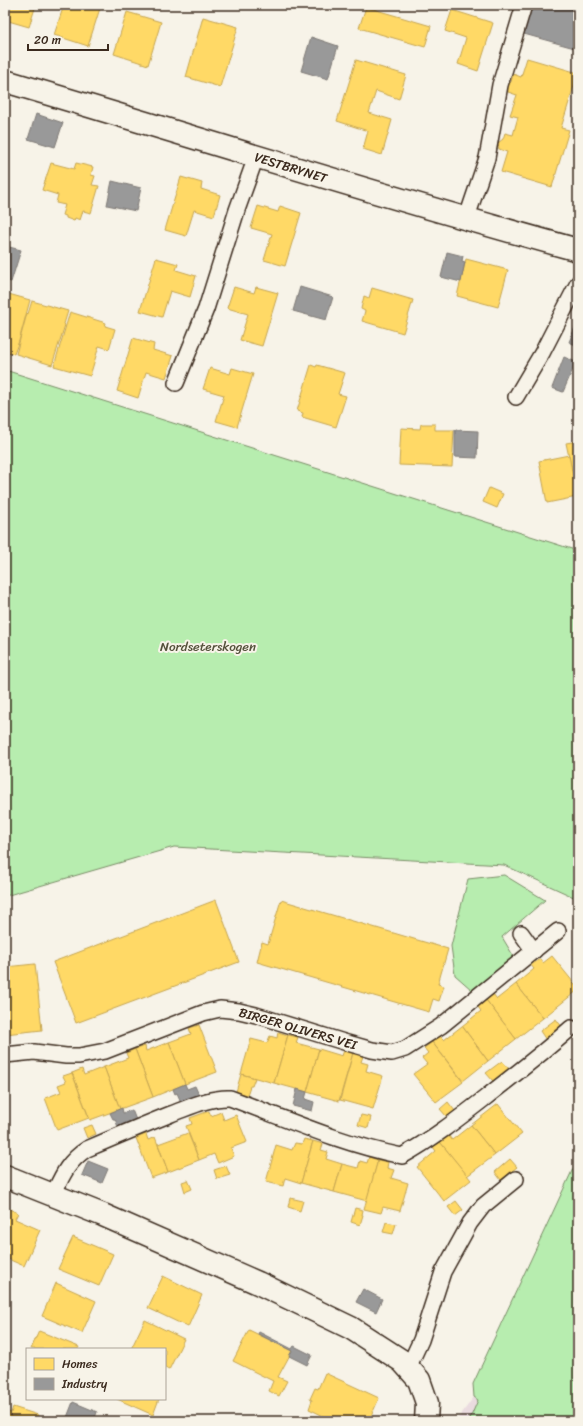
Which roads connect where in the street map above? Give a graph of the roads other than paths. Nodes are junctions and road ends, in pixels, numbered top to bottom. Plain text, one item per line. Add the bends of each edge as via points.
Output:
1 (524, 5) edge
2 (5, 81) edge
3 (256, 157) junction
4 (466, 220) junction
5 (578, 250) edge
6 (578, 283) edge
7 (176, 384) dead end
8 (516, 397) dead end
9 (558, 931) dead end
10 (521, 933) dead end
11 (534, 951) junction
12 (571, 1028) dead end
13 (5, 1054) edge
14 (5, 1176) edge
15 (516, 1179) dead end
16 (53, 1195) junction
17 (408, 1368) junction
18 (426, 1421) edge

1 - 4 lane via 500,84 487,158
2 - 3 street, VESTBRYNET
3 - 4 street, VESTBRYNET
3 - 7 lane via 206,309
4 - 5 street, VESTBRYNET
6 - 8 lane
9 - 11 lane, BIRGER OLIVERS VEI
10 - 11 lane
11 - 13 lane, BIRGER OLIVERS VEI via 441,1026 405,1050 392,1053 344,1042 256,1014 220,1009 91,1055 66,1056 34,1052
12 - 16 lane via 471,1109 402,1156 337,1138 260,1108 225,1098 192,1106 87,1149 68,1165
14 - 16 street
15 - 17 lane via 483,1206 470,1223 443,1272 421,1340
16 - 17 street via 258,1283 351,1328 402,1361
17 - 18 street via 418,1380 427,1403

